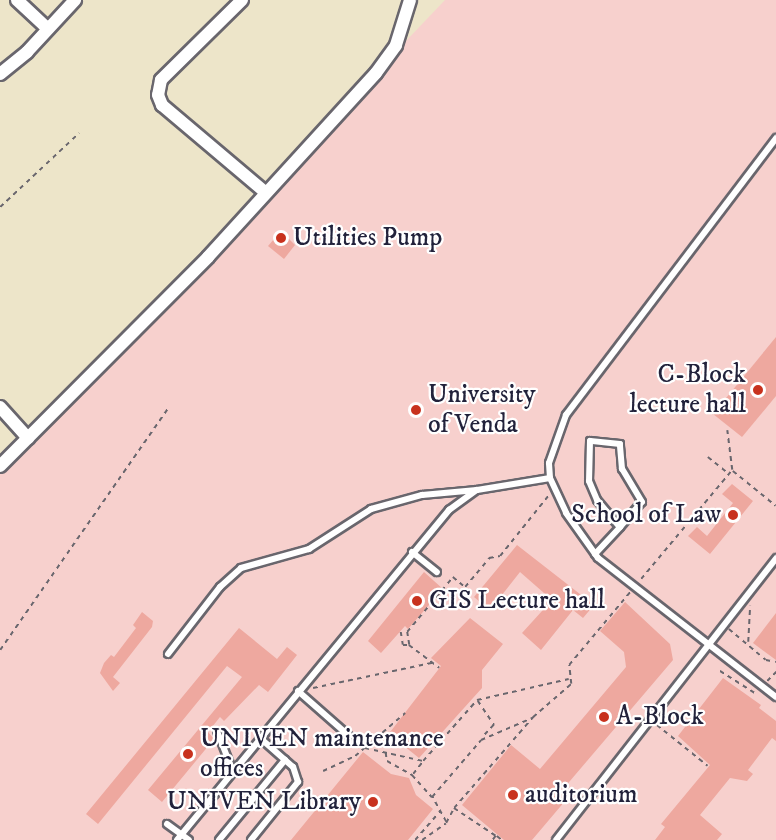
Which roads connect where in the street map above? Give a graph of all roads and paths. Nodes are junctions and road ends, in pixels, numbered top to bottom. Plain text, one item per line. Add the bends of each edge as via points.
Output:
1 (17, 0) edge
2 (75, 0) edge
3 (242, 0) edge
4 (410, 0) edge
5 (48, 29) junction
6 (0, 74) edge
7 (80, 133) dead end
8 (776, 138) edge
9 (266, 193) junction
10 (0, 207) edge
11 (169, 406) dead end
12 (0, 407) edge
13 (727, 430) dead end
14 (28, 438) junction
15 (708, 457) dead end
16 (0, 466) edge
17 (732, 470) junction
18 (729, 474) junction
19 (550, 478) junction
20 (477, 490) junction
21 (553, 490) junction
22 (776, 506) edge
23 (620, 527) junction
24 (412, 552) junction
25 (595, 554) junction
26 (776, 558) edge
27 (436, 572) dead end
28 (633, 588) junction
29 (750, 590) junction
30 (723, 624) junction
31 (401, 632) dead end
32 (708, 643) junction
33 (748, 643) junction
34 (409, 645) junction
35 (0, 650) edge
36 (168, 654) dead end
37 (776, 662) edge
38 (432, 663) junction
39 (439, 668) dead end
40 (720, 671) dead end
41 (570, 679) junction
42 (298, 691) junction
43 (754, 695) dead end
44 (776, 697) edge
45 (477, 700) junction
46 (405, 713) dead end
47 (532, 717) junction
48 (650, 719) junction
49 (217, 730) dead end
50 (348, 735) dead end
51 (260, 737) junction
52 (481, 740) junction
53 (365, 748) junction
54 (386, 752) junction
55 (285, 760) junction
56 (423, 761) junction
57 (708, 766) dead end
58 (232, 769) junction
59 (323, 771) dead end
60 (412, 775) junction
61 (432, 797) junction
62 (454, 808) junction
63 (440, 810) junction
64 (447, 822) junction
65 (167, 824) dead end
66 (496, 836) junction
67 (179, 837) edge
68 (189, 840) edge
69 (219, 840) edge
70 (251, 840) edge
71 (415, 840) edge
72 (422, 840) edge
73 (493, 840) edge
74 (502, 840) edge
75 (556, 840) edge

1 - 5 street
2 - 5 street
3 - 9 street via 161,80 158,95 162,105
4 - 9 street via 389,58
5 - 6 street
7 - 10 path
8 - 19 lane via 566,415 549,463
9 - 14 street via 141,327
11 - 35 path
12 - 14 street
13 - 17 path
14 - 16 street
15 - 18 path
17 - 18 path
17 - 22 path
18 - 28 path
19 - 20 lane
19 - 21 lane
20 - 24 lane via 449,510
20 - 36 lane via 430,494 371,509 309,549 241,568 230,576
21 - 25 lane
21 - 34 path via 500,556 489,558 465,586 453,577 407,632
23 - 23 lane via 597,500 589,482 590,441 620,444 622,469 642,502
23 - 25 lane
24 - 27 lane
24 - 42 lane
25 - 28 lane
26 - 29 lane
28 - 32 lane
28 - 41 path via 569,665
29 - 30 lane
29 - 33 path
30 - 32 lane
30 - 33 path
31 - 34 path via 403,645
32 - 44 lane
32 - 48 lane
33 - 37 path via 766,660
34 - 38 path
38 - 39 path
38 - 42 path
40 - 43 path
41 - 45 path
41 - 47 path via 571,684
42 - 50 lane
42 - 51 lane
45 - 52 path via 494,725
45 - 56 path
46 - 53 path
47 - 52 path
47 - 62 path
48 - 57 path
48 - 75 lane
49 - 58 lane
51 - 55 lane
51 - 58 lane
52 - 61 path
53 - 54 path
53 - 59 path
54 - 56 path
54 - 60 path via 387,761
55 - 69 lane
55 - 70 lane via 295,771 296,786
56 - 60 path
58 - 67 lane
60 - 61 path
61 - 63 path
62 - 64 path
62 - 66 path
63 - 64 path
63 - 71 path
64 - 72 path
65 - 67 lane
66 - 73 path
66 - 74 path
67 - 68 lane

